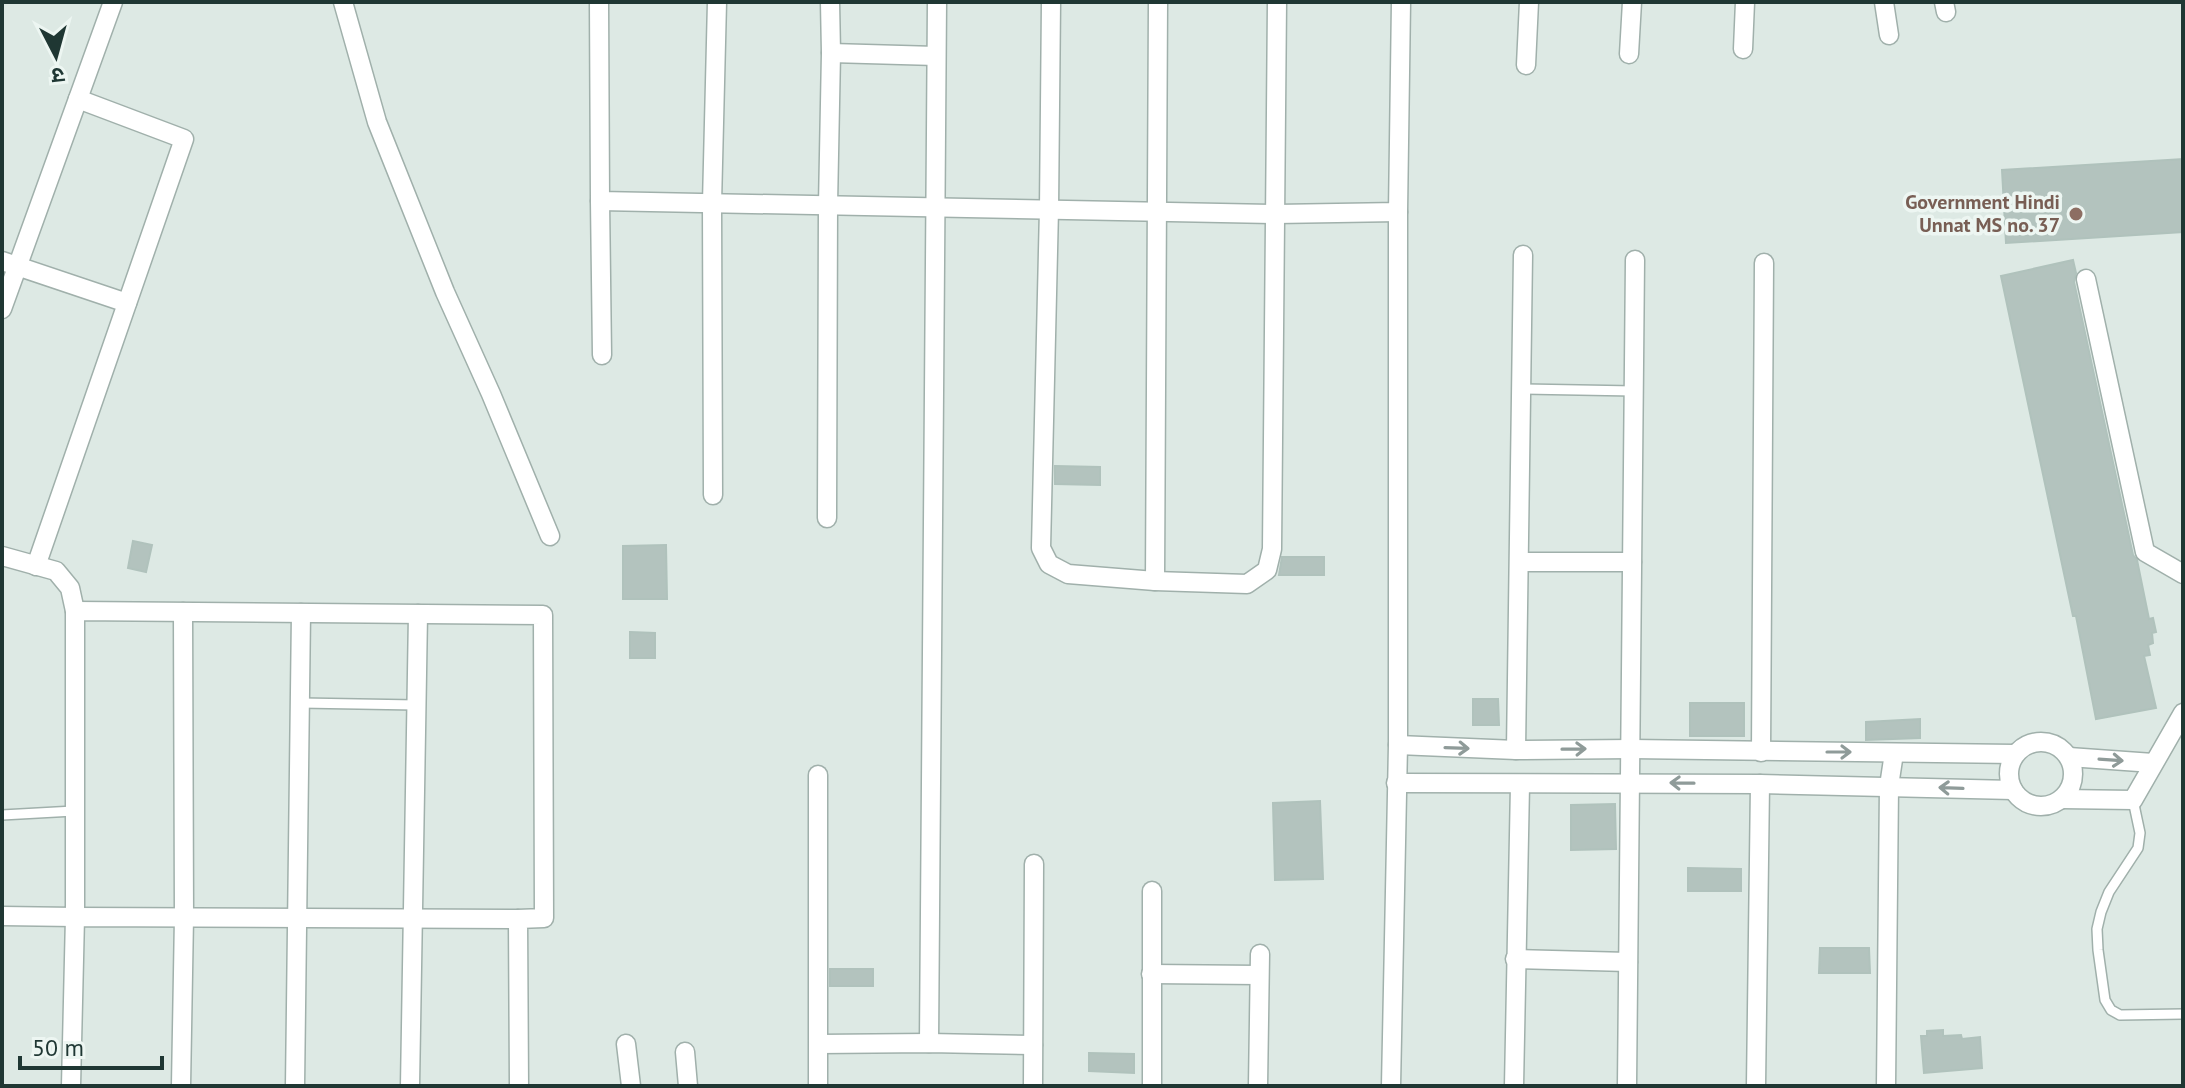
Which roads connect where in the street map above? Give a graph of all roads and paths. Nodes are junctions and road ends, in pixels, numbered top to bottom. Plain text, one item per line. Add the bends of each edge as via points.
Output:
1 (113, 2) edge
2 (343, 2) edge
3 (599, 2) edge
4 (717, 2) edge
5 (830, 2) edge
6 (937, 2) edge
7 (1051, 2) edge
8 (1158, 2) edge
9 (1277, 2) edge
10 (1401, 2) edge
11 (1529, 2) edge
12 (1632, 2) edge
13 (1745, 2) edge
14 (1884, 2) edge
15 (1889, 35) dead end
16 (1743, 49) dead end
17 (831, 53) junction
18 (1629, 54) dead end
19 (936, 56) junction
20 (1526, 65) dead end
21 (78, 99) junction
22 (600, 201) junction
23 (712, 203) junction
24 (828, 205) junction
25 (934, 207) junction
26 (1049, 209) junction
27 (1157, 211) junction
28 (1398, 212) junction
29 (1276, 214) junction
30 (1523, 255) dead end
31 (1635, 260) dead end
32 (1764, 263) dead end
33 (10, 264) edge
34 (2086, 279) dead end
35 (127, 303) junction
36 (2, 309) edge
37 (602, 355) dead end
38 (1522, 389) junction
39 (1634, 391) junction
40 (713, 495) dead end
41 (827, 518) dead end
42 (550, 536) dead end
43 (2, 556) edge
44 (1520, 562) junction
45 (1632, 562) junction
46 (36, 566) junction
47 (2183, 574) edge
48 (1155, 581) junction
49 (75, 611) junction
50 (183, 612) junction
51 (301, 613) junction
52 (418, 614) junction
53 (301, 703) junction
54 (416, 705) junction
55 (2183, 713) edge
56 (1398, 745) junction
57 (1632, 749) junction
58 (1516, 750) junction
59 (1761, 752) junction
60 (1894, 753) junction
61 (2015, 754) junction
62 (2069, 757) junction
63 (2153, 763) junction
64 (818, 775) dead end
65 (1630, 782) junction
66 (1396, 783) junction
67 (1760, 784) junction
68 (1520, 785) junction
69 (1889, 786) junction
70 (2013, 790) junction
71 (2062, 799) junction
72 (2133, 800) junction
73 (74, 811) junction
74 (2, 815) edge
75 (1034, 864) dead end
76 (1152, 891) dead end
77 (2, 916) edge
78 (75, 917) junction
79 (184, 917) junction
80 (299, 918) junction
81 (414, 918) junction
82 (518, 919) junction
83 (1260, 954) dead end
84 (1515, 959) junction
85 (1628, 962) junction
86 (1151, 974) junction
87 (1259, 975) junction
88 (2183, 1014) edge
89 (929, 1043) junction
90 (626, 1044) dead end
91 (819, 1044) junction
92 (1033, 1045) junction
93 (685, 1052) dead end
94 (71, 1086) edge
95 (181, 1086) edge
96 (295, 1086) edge
97 (410, 1086) edge
98 (519, 1086) edge
99 (631, 1086) edge
100 (688, 1086) edge
101 (818, 1086) edge
102 (1033, 1086) edge
103 (1152, 1086) edge
104 (1258, 1086) edge
105 (1391, 1086) edge
106 (1514, 1086) edge
107 (1627, 1086) edge
108 (1756, 1086) edge
109 (1886, 1086) edge

1 - 21 street
2 - 42 street via 377,122
3 - 22 street
4 - 23 street
5 - 17 street
6 - 19 street
7 - 26 street
8 - 27 street
9 - 29 street
10 - 28 street
11 - 20 street
12 - 18 street
13 - 16 street
14 - 15 street
17 - 19 street
17 - 24 street
19 - 25 street
21 - 33 street
21 - 35 street via 184,139
22 - 23 street
22 - 37 street
23 - 24 street
23 - 40 street
24 - 25 street
24 - 41 street
25 - 26 street
25 - 89 street
26 - 27 street
26 - 48 street via 1041,548 1049,564 1068,574
27 - 29 street
27 - 48 street
28 - 29 street
28 - 56 street
29 - 48 street via 1272,549 1267,570 1247,584
30 - 38 street
31 - 39 street
32 - 59 street
33 - 35 street
33 - 36 street
34 - 47 street via 2145,552
35 - 46 street
38 - 39 lane
38 - 44 street
39 - 45 street
43 - 46 street
44 - 45 street
44 - 58 street
45 - 57 street
46 - 49 street via 56,571 70,588
49 - 50 street
49 - 73 street
50 - 51 street
50 - 79 street
51 - 52 street
51 - 53 street
52 - 54 street
52 - 82 street via 543,615 544,918
53 - 54 lane
53 - 80 street
54 - 81 street
55 - 63 street
56 -> 58 street
56 - 66 street
58 -> 57 street
57 - 59 street
57 - 65 street
59 -> 60 street
60 - 61 street
60 - 69 street
61 - 62 street via 2029,744 2047,742
61 - 70 street via 2009,771
62 -> 63 street
62 - 71 street via 2074,774
63 - 72 street
64 - 91 street
67 -> 65 street
65 - 68 street
65 - 85 street
66 - 68 street
66 - 105 street
67 - 69 street
67 - 108 street
68 - 84 street
70 -> 69 street
69 - 109 street
70 - 71 street via 2035,806
71 - 72 street
72 - 88 lane via 2138,848 2109,892 2097,929 2105,1000 2120,1015
73 - 74 lane
73 - 78 street
75 - 92 street
76 - 86 street
77 - 78 street
78 - 79 street
78 - 94 street
79 - 80 street
79 - 95 street
80 - 81 street
80 - 96 street
81 - 82 street
81 - 97 street
82 - 98 street
83 - 87 street
84 - 85 street
84 - 106 street
85 - 107 street
86 - 87 street
86 - 103 street
87 - 104 street
89 - 91 street
89 - 92 street
90 - 99 street
91 - 101 street
92 - 102 street
93 - 100 street

